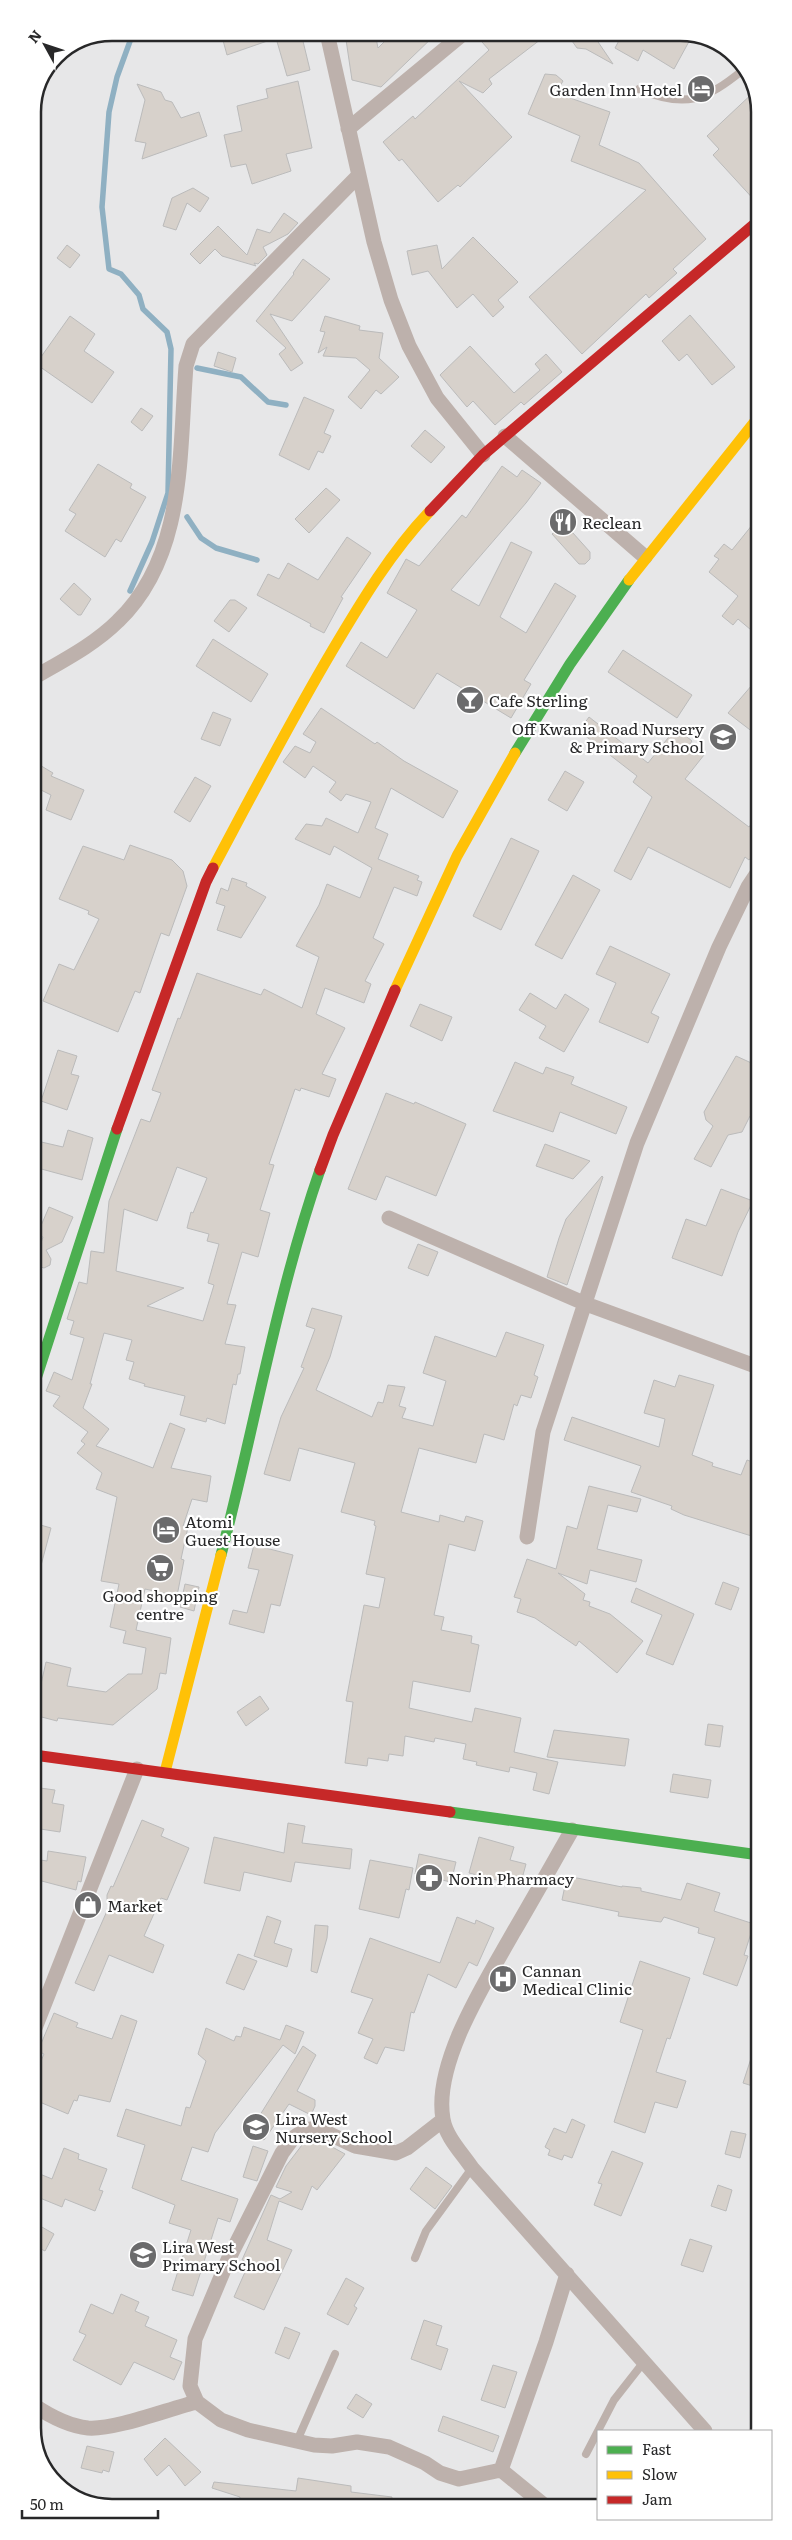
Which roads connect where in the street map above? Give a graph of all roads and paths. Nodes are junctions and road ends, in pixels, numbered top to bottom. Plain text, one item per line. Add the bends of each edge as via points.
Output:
1 (329, 41) edge
2 (454, 41) edge
3 (739, 74) edge
4 (640, 89) dead end
5 (348, 130) junction
6 (359, 174) junction
7 (751, 227) edge
8 (751, 434) edge
9 (505, 436) junction
10 (483, 455) junction
11 (645, 557) junction
12 (41, 673) edge
13 (751, 882) edge
14 (389, 1218) dead end
15 (586, 1304) junction
16 (41, 1363) edge
17 (751, 1364) edge
18 (527, 1537) dead end
19 (41, 1756) edge
20 (137, 1769) junction
21 (165, 1772) junction
22 (572, 1830) junction
23 (751, 1854) edge
24 (41, 2013) edge
25 (443, 2120) junction
26 (472, 2168) junction
27 (415, 2258) dead end
28 (567, 2274) junction
29 (335, 2354) dead end
30 (642, 2363) junction
31 (196, 2402) junction
32 (41, 2410) edge
33 (598, 2430) edge
34 (704, 2430) edge
35 (597, 2433) edge
36 (297, 2441) junction
37 (586, 2454) dead end
38 (500, 2470) junction
39 (535, 2499) edge

1 - 5 street
2 - 5 street
3 - 4 lane via 711,94 688,100 666,100
5 - 6 street
6 - 10 street via 381,267 409,346 437,398
6 - 12 street via 193,344 186,366 174,513 165,548 153,574 137,600 118,621 92,642
7 - 9 street
8 - 11 street
9 - 10 street
9 - 11 street
10 - 16 street via 417,525 364,597 299,707 206,882 97,1186
11 - 21 street via 570,664 510,760 457,856 333,1135 298,1234 276,1314 228,1529
13 - 15 street via 719,947 636,1143
14 - 15 street
15 - 17 street
15 - 18 street via 543,1432
19 - 20 street
20 - 21 street
20 - 24 street
21 - 22 street
22 - 23 street
22 - 25 street via 458,2036 441,2098
25 - 26 street via 449,2135
25 - 31 street via 396,2153 355,2146 317,2128 305,2130 293,2138 282,2153 232,2252 195,2340 189,2375
26 - 27 lane via 426,2231
26 - 28 street
28 - 30 street
28 - 38 street
29 - 36 lane
30 - 33 lane via 614,2400
30 - 34 street
31 - 32 street via 116,2424 88,2428 53,2418
31 - 36 street via 221,2420
35 - 37 lane
36 - 38 street via 332,2446 357,2442 389,2447 459,2479
38 - 39 street

